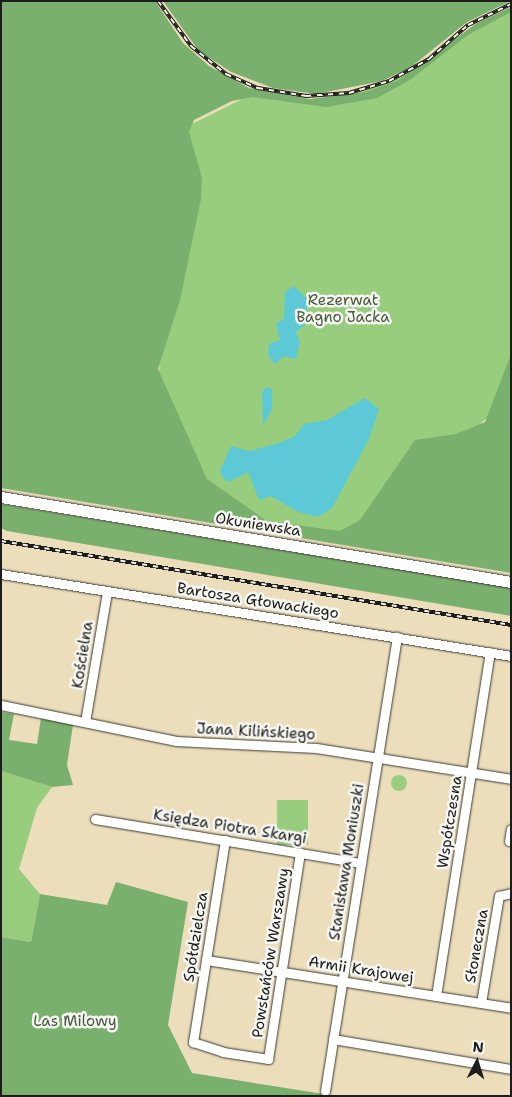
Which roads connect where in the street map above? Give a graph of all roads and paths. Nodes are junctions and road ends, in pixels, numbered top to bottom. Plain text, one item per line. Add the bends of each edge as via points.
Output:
1 (1, 497) edge
2 (1, 574) edge
3 (511, 582) edge
4 (107, 592) junction
5 (397, 637) junction
6 (490, 652) junction
7 (511, 656) edge
8 (1, 704) edge
9 (85, 722) junction
10 (378, 757) junction
11 (471, 772) junction
12 (511, 779) edge
13 (95, 819) dead end
14 (511, 829) edge
15 (225, 840) junction
16 (509, 842) dead end
17 (300, 852) junction
18 (361, 863) junction
19 (506, 893) edge
20 (206, 960) junction
21 (282, 972) junction
22 (342, 981) junction
23 (436, 996) junction
24 (481, 1004) junction
25 (511, 1008) edge
26 (333, 1039) junction
27 (268, 1059) joint
28 (511, 1069) edge
29 (325, 1091) dead end

1 - 3 main road, Okuniewska
2 - 4 street, Bartosza Głowackiego
4 - 5 street, Bartosza Głowackiego
4 - 9 street, Kościelna
5 - 6 street, Bartosza Głowackiego
5 - 10 street, Stanisława Moniuszki
6 - 7 street, Bartosza Głowackiego
6 - 11 street, Współczesna
8 - 9 street, Jana Kilińskiego
9 - 10 street, Jana Kilińskiego via 176,741 316,748
10 - 11 street, Jana Kilińskiego
10 - 18 street, Stanisława Moniuszki
11 - 12 street, Jana Kilińskiego
11 - 23 street, Współczesna
13 - 15 street, Księdza Piotra Skargi
14 - 16 street
15 - 17 street, Księdza Piotra Skargi
15 - 20 street, Spółdzielcza
17 - 18 street, Księdza Piotra Skargi
17 - 21 street, Powstańców Warszawy
18 - 22 street, Stanisława Moniuszki
19 - 24 street, Słoneczna
20 - 21 street, Armii Krajowej
20 - 27 street, Spółdzielcza via 194,1039 199,1047
21 - 22 street, Armii Krajowej
21 - 27 street, Powstańców Warszawy
22 - 23 street, Armii Krajowej
22 - 26 street, Stanisława Moniuszki
23 - 24 street, Armii Krajowej
24 - 25 street, Armii Krajowej
26 - 28 street
26 - 29 street, Stanisława Moniuszki

